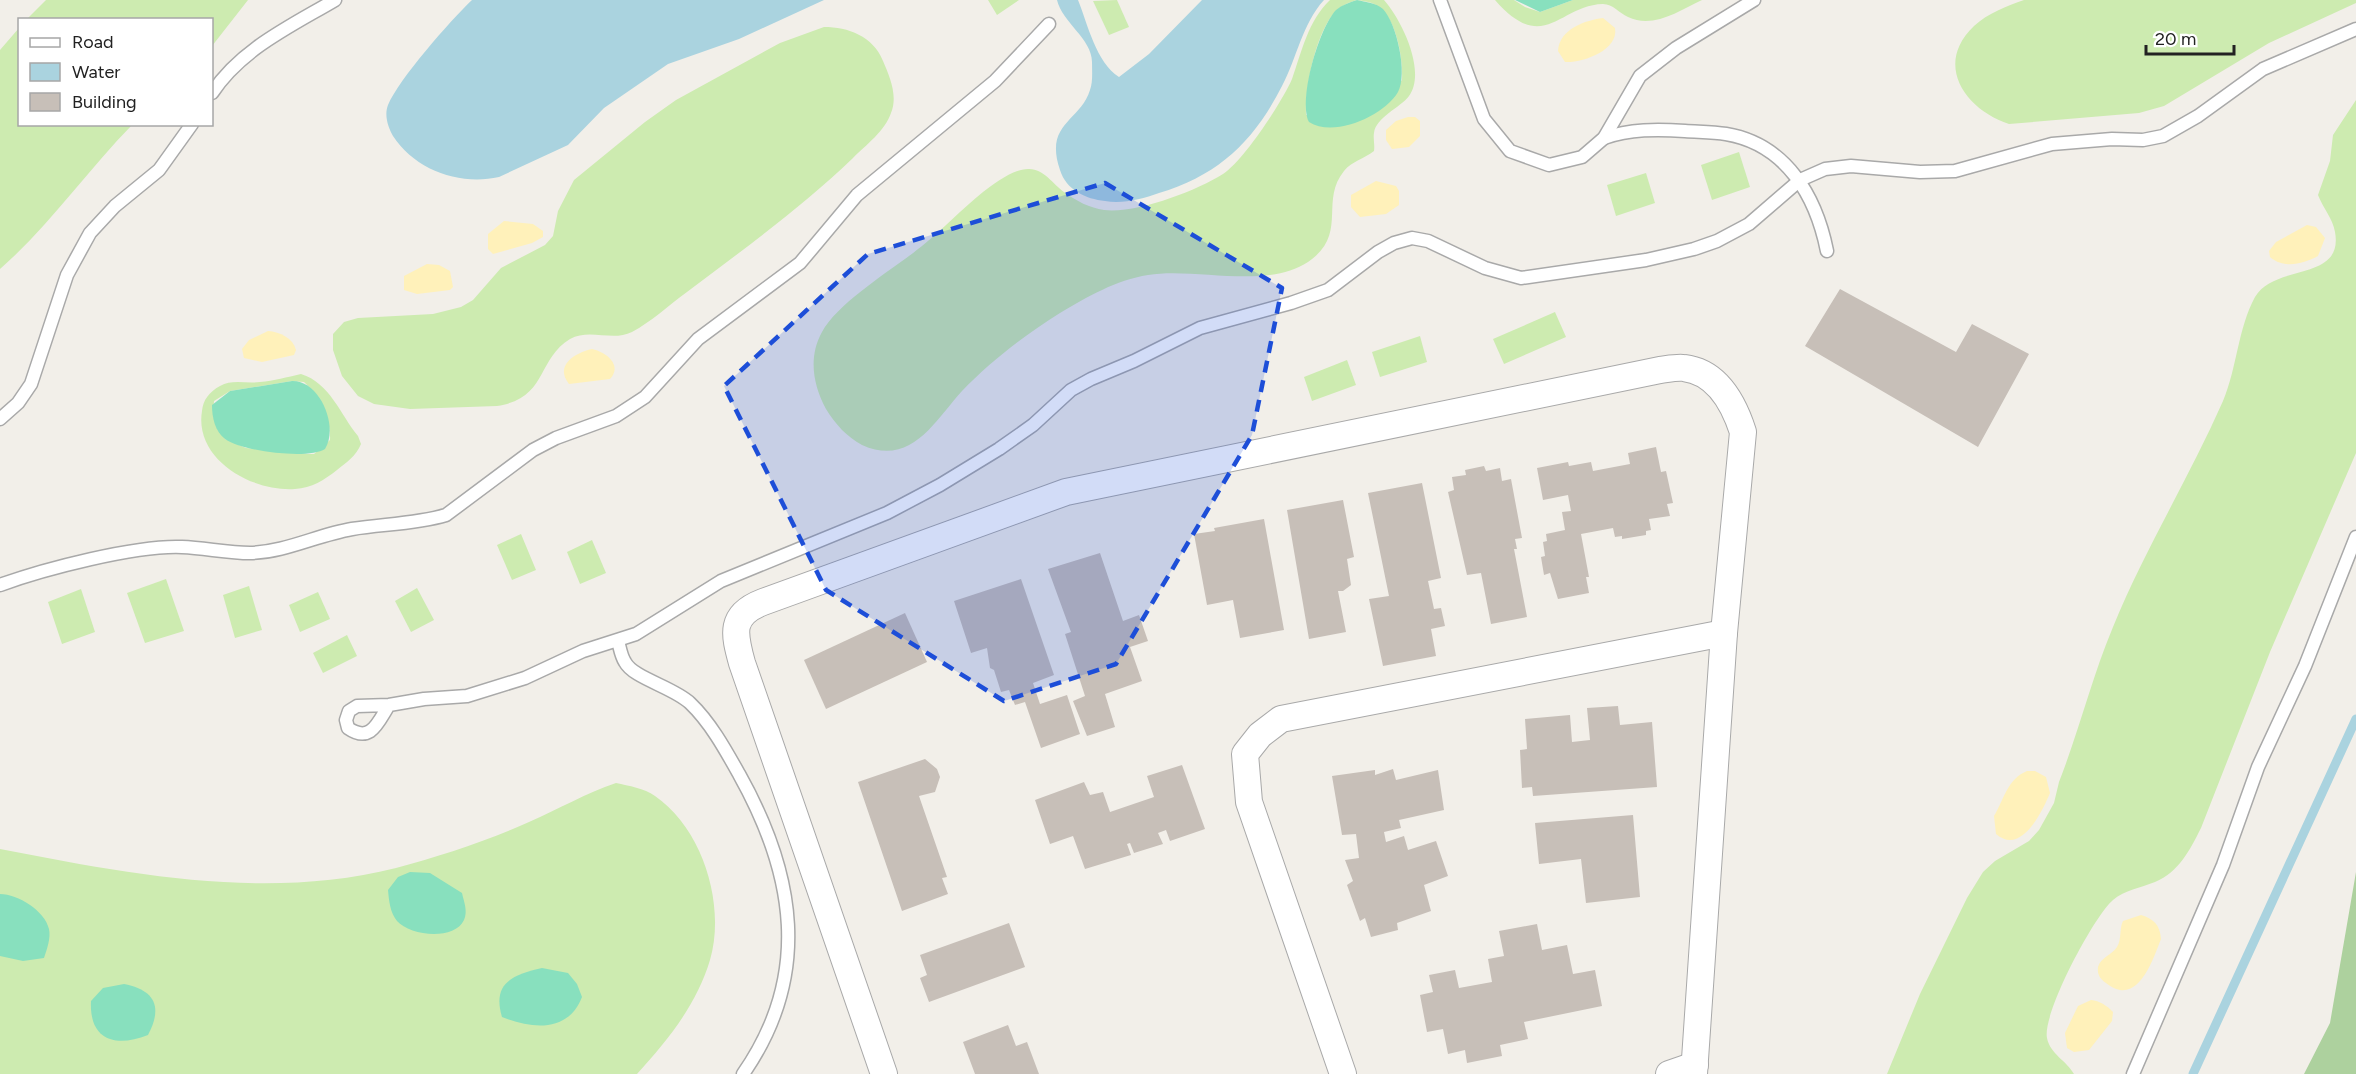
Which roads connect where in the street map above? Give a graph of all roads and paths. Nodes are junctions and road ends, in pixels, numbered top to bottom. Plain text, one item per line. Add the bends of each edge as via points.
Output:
1 (335, 0) edge
2 (1440, 0) edge
3 (1754, 0) edge
4 (1049, 24) dead end
5 (2356, 29) edge
6 (213, 92) edge
7 (1619, 109) junction
8 (191, 126) edge
9 (1625, 131) junction
10 (1604, 138) junction
11 (1800, 180) junction
12 (1827, 250) dead end
13 (0, 419) edge
14 (2356, 537) edge
15 (0, 585) edge
16 (1724, 633) junction
17 (618, 641) junction
18 (389, 705) dead end
19 (1694, 1070) edge
20 (743, 1074) edge
21 (884, 1074) edge
22 (1343, 1074) edge
23 (1669, 1074) edge
24 (2133, 1074) edge

1 - 6 lane via 262,44 228,72
2 - 10 lane via 1484,119 1510,151 1549,165 1582,157
3 - 7 lane via 1702,30 1640,76
4 - 15 lane via 995,81 857,195 800,263 699,339 645,397 616,416 533,450 446,515 352,529 269,551 162,548 83,562
5 - 11 lane via 2263,69 2163,136 2052,144 1955,171 1851,166 1825,169
7 - 9 lane
7 - 10 lane
8 - 13 lane via 159,170 115,206 90,233 67,275 31,384
9 - 10 lane
9 - 11 lane via 1678,130 1736,136 1762,148
11 - 12 lane via 1823,230
11 - 17 lane via 1756,219 1717,241 1646,260 1539,277 1507,276 1428,241 1412,238 1394,243 1328,290 1200,328 1091,379 1071,390 999,449 916,499 721,581 656,624
14 - 24 lane
16 - 19 street
16 - 21 street via 1743,432 1725,392 1706,375 1685,368 1066,492 751,606 737,621 737,645
16 - 22 street via 1281,719 1260,735 1245,754 1249,802
17 - 18 lane via 467,696
17 - 20 lane via 625,664 637,675 669,688 689,702 706,722 762,820 782,873 787,907 786,966 777,1012
19 - 23 street

